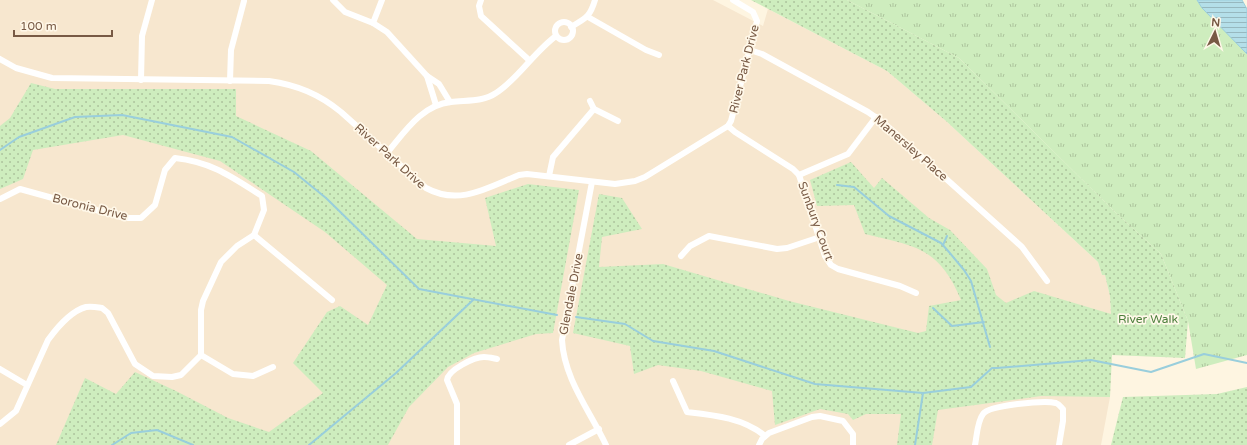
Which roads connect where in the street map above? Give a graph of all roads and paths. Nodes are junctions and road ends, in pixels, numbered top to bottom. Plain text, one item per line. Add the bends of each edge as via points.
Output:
1 (152, 0) edge
2 (333, 0) edge
3 (382, 0) edge
4 (481, 0) edge
5 (595, 0) edge
6 (733, 0) edge
7 (244, 1) dead end
8 (588, 17) junction
9 (373, 24) junction
10 (571, 27) junction
11 (556, 36) junction
12 (750, 50) junction
13 (659, 55) dead end
14 (0, 59) edge
15 (530, 60) junction
16 (427, 76) junction
17 (141, 80) junction
18 (230, 81) junction
19 (590, 101) dead end
20 (450, 102) junction
21 (436, 105) junction
22 (594, 109) junction
23 (876, 117) junction
24 (618, 121) dead end
25 (728, 126) junction
26 (386, 154) junction
27 (799, 175) junction
28 (548, 176) junction
29 (592, 182) junction
30 (0, 199) edge
31 (254, 235) junction
32 (820, 237) junction
33 (681, 256) dead end
34 (1047, 281) dead end
35 (916, 293) dead end
36 (332, 300) dead end
37 (201, 355) junction
38 (497, 359) dead end
39 (273, 367) dead end
40 (0, 369) edge
41 (673, 381) dead end
42 (27, 385) junction
43 (0, 424) edge
44 (599, 429) junction
45 (765, 436) junction
46 (457, 445) edge
47 (569, 445) edge
48 (606, 445) edge
49 (760, 445) edge
50 (853, 445) edge
51 (975, 445) edge
52 (1059, 445) edge

1 - 17 street via 142,36
2 - 9 street via 345,12
3 - 9 street
4 - 15 street via 481,16
5 - 8 street
6 - 12 street, River Park Drive via 749,9 755,16 756,25
7 - 18 street via 231,50
8 - 10 street
8 - 13 street
9 - 16 street via 387,32
10 - 11 street via 570,38 562,40
10 - 11 street via 568,23 560,23 555,29
11 - 15 street
12 - 23 street, Manersley Place via 762,54
12 - 25 street, River Park Drive
14 - 17 street, River Park Drive via 16,68 52,78
15 - 20 street via 496,93 483,99
16 - 20 street via 439,84
16 - 21 street
17 - 18 street, River Park Drive
18 - 26 street, River Park Drive via 283,83 314,94 341,112
19 - 22 street
20 - 21 street
21 - 26 street via 419,117
22 - 24 street
22 - 28 street via 553,157
23 - 27 street via 848,154
23 - 34 street, Manersley Place via 1022,247
25 - 27 street, Sunbury Court
25 - 29 street, River Park Drive via 635,181 615,184
26 - 28 street, River Park Drive via 426,188 448,197 471,194 519,175
27 - 32 street, Sunbury Court
28 - 29 street, River Park Drive
29 - 44 street, Glendale Drive via 562,340 567,369
30 - 31 street, Boronia Drive via 20,189 125,218 142,218 155,205 165,170 174,158 190,160 218,168 262,196 264,210
31 - 36 street
31 - 37 street via 237,246 216,271 201,310
32 - 33 street via 777,249 709,236 690,246
32 - 35 street, Sunbury Court via 825,256 833,267
37 - 39 street via 233,374 254,376
37 - 42 street via 181,375 153,376 135,364 108,313 102,308 87,307 75,313 54,331
38 - 46 street via 477,358 454,370 447,377 457,404
40 - 42 street
41 - 45 street via 687,412 740,422
42 - 43 street via 16,411
44 - 47 street
44 - 48 street, Glendale Drive
45 - 49 street
45 - 50 street via 820,416 843,420 853,434
51 - 52 street via 981,418 986,411 1011,405 1049,402 1060,405 1064,414

